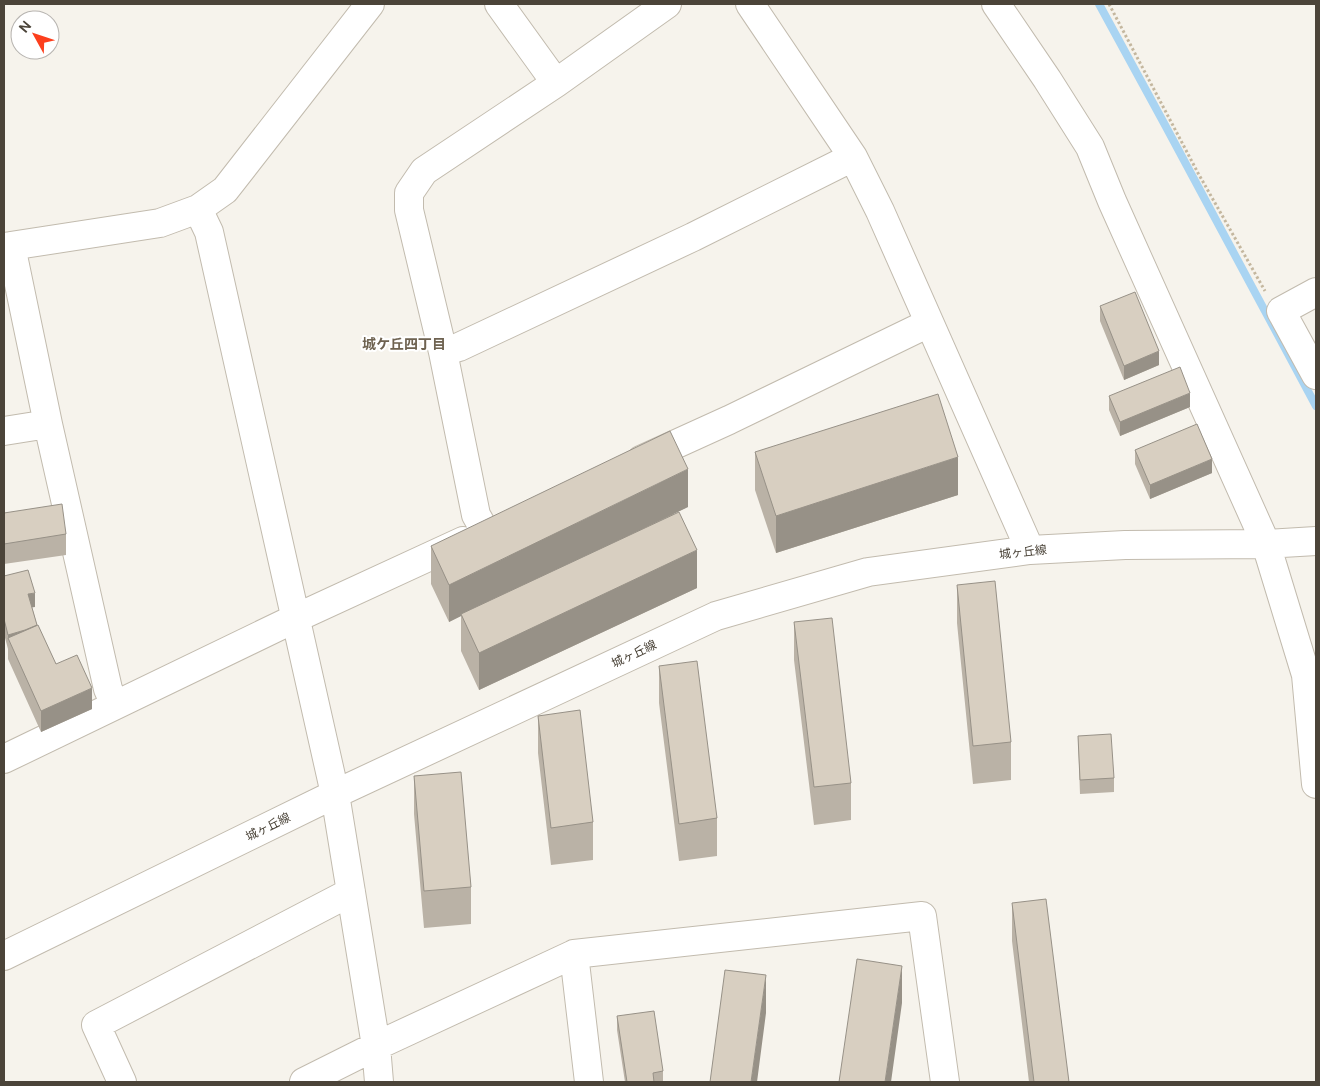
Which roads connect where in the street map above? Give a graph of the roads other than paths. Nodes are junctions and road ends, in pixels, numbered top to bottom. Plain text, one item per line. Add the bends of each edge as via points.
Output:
1 (370, 4) edge
2 (499, 4) edge
3 (667, 4) edge
4 (996, 4) edge
5 (759, 7) edge
6 (556, 84) junction
7 (853, 158) junction
8 (198, 209) junction
9 (8, 247) edge
10 (1316, 292) edge
11 (929, 323) junction
12 (443, 352) junction
13 (1316, 375) edge
14 (48, 424) junction
15 (4, 431) edge
16 (620, 470) edge
17 (512, 519) edge
18 (485, 531) junction
19 (1316, 541) edge
20 (1266, 544) junction
21 (1030, 550) junction
22 (296, 618) junction
23 (115, 705) junction
24 (4, 759) edge
25 (1316, 784) edge
26 (336, 794) junction
27 (351, 892) junction
28 (574, 954) junction
29 (4, 956) edge
30 (376, 1046) junction
31 (122, 1082) edge
32 (304, 1082) edge
33 (380, 1082) edge
34 (589, 1082) edge
35 (946, 1082) edge

1 - 8 street via 225,190
2 - 6 street
3 - 6 street
4 - 20 street via 1090,147
5 - 7 street
6 - 12 street via 424,171 409,192 409,210
7 - 11 street
7 - 12 street via 693,237
8 - 9 street via 160,223
8 - 22 street via 209,232
9 - 14 street
10 - 13 street via 1281,311
11 - 16 street
11 - 21 street
12 - 18 street via 476,515
14 - 15 street
14 - 23 street via 108,689
17 - 18 street
18 - 22 street
19 - 20 street, 城ヶ丘線
20 - 21 street, 城ヶ丘線 via 1125,545
20 - 25 street via 1306,675
21 - 26 street, 城ヶ丘線 via 868,572 716,616
22 - 23 street
22 - 26 street
23 - 24 street
26 - 27 street
26 - 29 street, 城ヶ丘線
27 - 30 street
27 - 31 street via 96,1025
28 - 30 street
28 - 34 street
28 - 35 street via 922,916
30 - 32 street
30 - 33 street

